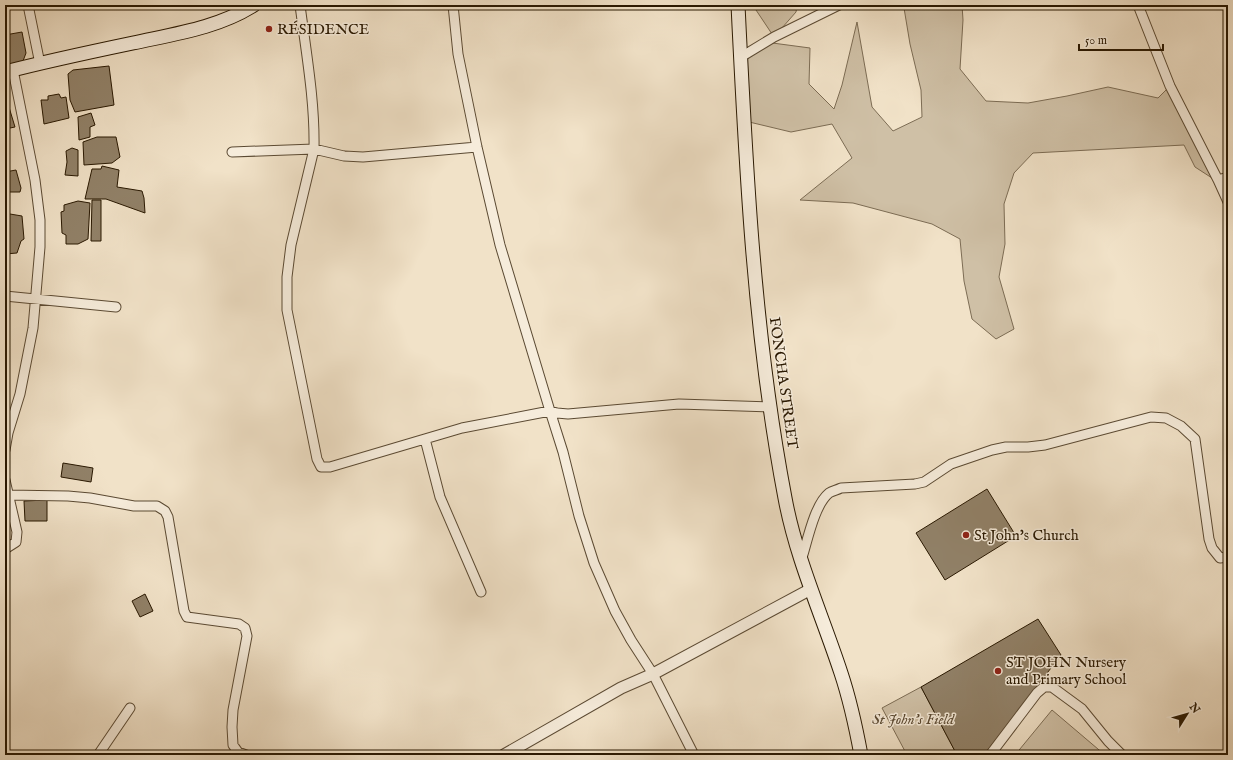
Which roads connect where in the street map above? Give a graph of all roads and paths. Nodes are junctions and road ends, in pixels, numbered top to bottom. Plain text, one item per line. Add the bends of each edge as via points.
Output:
1 (28, 5) edge
2 (254, 5) edge
3 (300, 5) edge
4 (453, 5) edge
5 (738, 5) edge
6 (839, 5) edge
7 (1141, 6) edge
8 (741, 57) junction
9 (40, 64) junction
10 (9, 71) edge
11 (476, 147) junction
12 (314, 149) junction
13 (232, 152) dead end
14 (1228, 177) edge
15 (1218, 180) junction
16 (1228, 202) edge
17 (5, 296) edge
18 (35, 299) junction
19 (116, 307) dead end
20 (770, 407) junction
21 (550, 411) junction
22 (425, 439) junction
23 (5, 450) edge
24 (5, 480) edge
25 (8, 495) junction
26 (5, 549) edge
27 (1228, 557) edge
28 (801, 561) junction
29 (811, 589) junction
30 (481, 592) dead end
31 (653, 674) junction
32 (130, 708) dead end
33 (98, 755) edge
34 (246, 755) edge
35 (504, 755) edge
36 (694, 755) edge
37 (861, 755) edge
38 (990, 755) edge
39 (1122, 755) edge

1 - 9 street
2 - 9 main road via 214,24 182,33
3 - 12 street
4 - 11 street via 458,54
5 - 8 main road, FONCHA STREET
6 - 8 street via 774,37
7 - 15 street via 1170,86
8 - 20 main road, FONCHA STREET via 752,238
9 - 10 main road
10 - 18 street via 35,180 40,220
11 - 12 street via 363,157 344,156
11 - 21 street via 500,245
12 - 13 street
12 - 22 street via 291,245 287,277 287,310 317,459 321,467 330,467
14 - 15 street
15 - 16 street
17 - 18 street
18 - 19 street
18 - 23 street via 33,328 20,394
20 - 21 street via 679,404 568,414
20 - 28 main road, FONCHA STREET via 785,499
21 - 22 street via 462,428
21 - 31 street via 594,563 615,611
22 - 30 street via 440,497
24 - 25 street
25 - 26 street via 16,542
25 - 34 street via 75,497 134,506 157,506 164,511 168,517 184,611 188,617 239,624 245,628 247,636 232,727 233,745 238,752
27 - 28 street via 1220,558 1209,540 1195,439 1181,426 1166,418 1150,417 1045,445 992,450 951,464 924,482 840,488 830,492 817,509
28 - 29 main road, FONCHA STREET
29 - 31 street
29 - 37 main road, FONCHA STREET via 841,675
31 - 35 street via 621,688
31 - 36 street
32 - 33 street
38 - 39 street via 1037,693 1044,687 1052,687 1082,709

